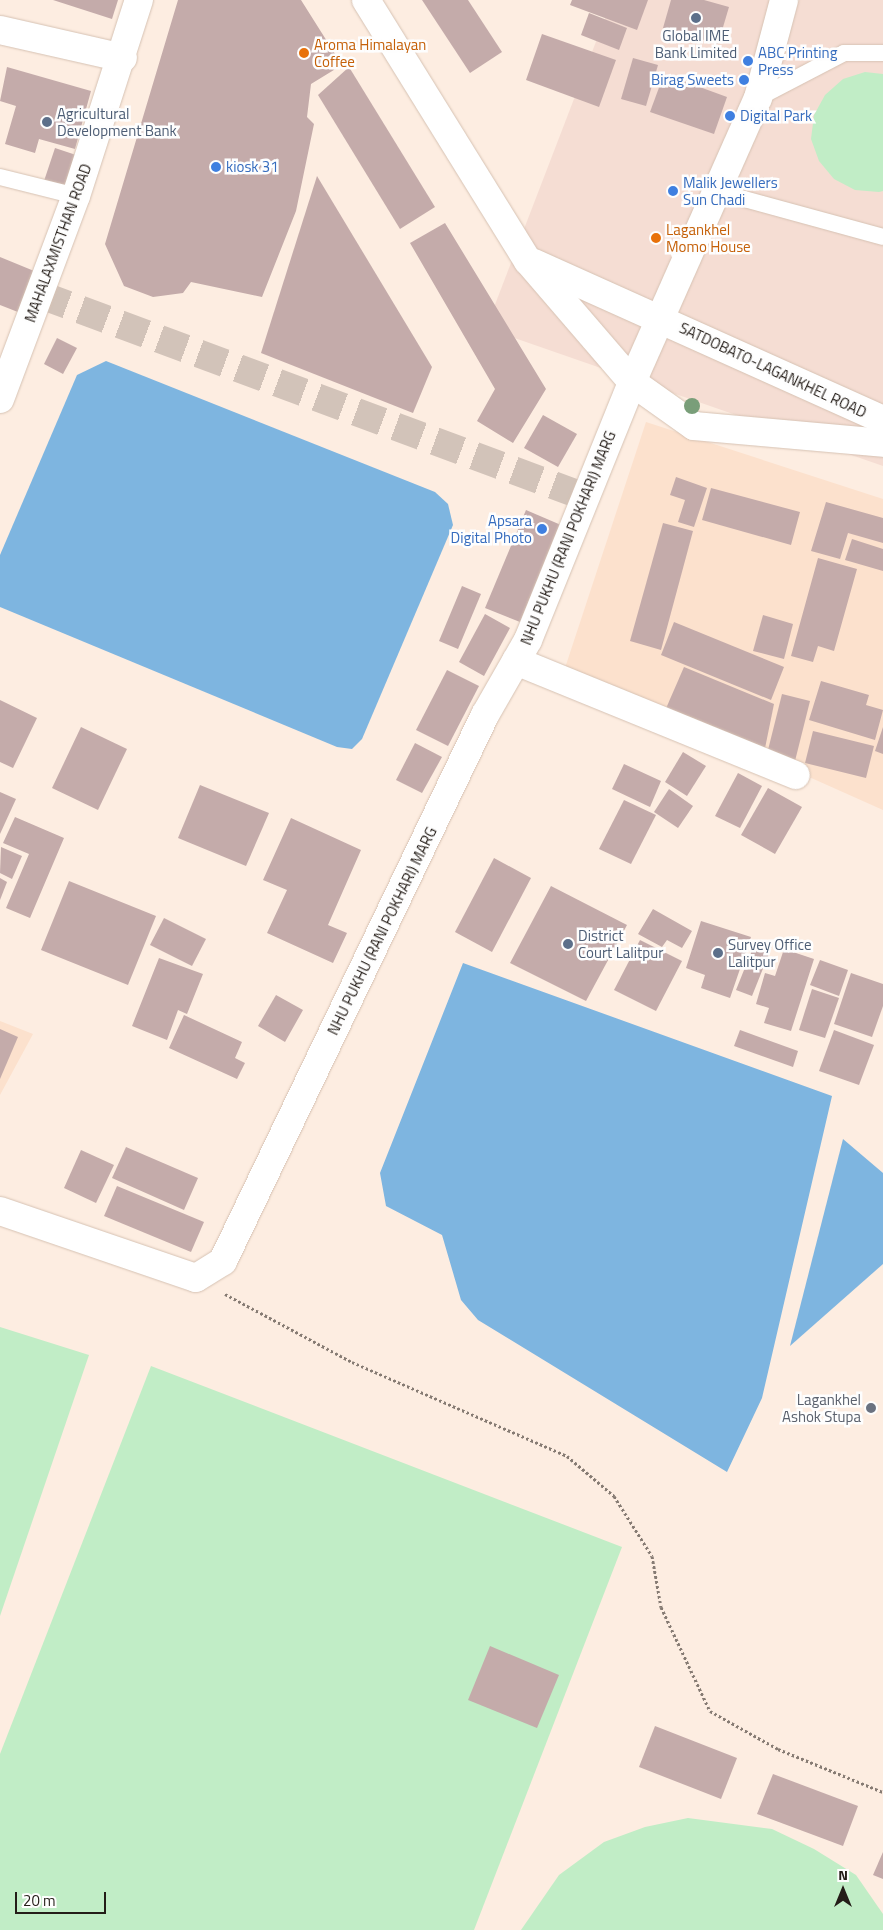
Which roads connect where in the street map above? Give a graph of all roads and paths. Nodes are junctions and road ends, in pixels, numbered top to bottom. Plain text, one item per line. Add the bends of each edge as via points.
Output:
1 (139, 0) edge
2 (366, 0) edge
3 (784, 0) edge
4 (0, 30) edge
5 (883, 53) edge
6 (123, 58) junction
7 (758, 98) junction
8 (0, 177) edge
9 (715, 191) junction
10 (76, 196) junction
11 (883, 237) edge
12 (528, 261) junction
13 (663, 319) junction
14 (632, 382) junction
15 (0, 398) edge
16 (883, 420) edge
17 (883, 443) edge
18 (516, 661) junction
19 (796, 775) dead end
20 (0, 1211) edge
21 (196, 1278) junction
22 (883, 1792) edge

1 - 6 street, MAHALAXMISTHAN ROAD
2 - 12 street
3 - 7 street, NHU PUKHU (RANI POKHARI) MARG
4 - 6 street
5 - 7 lane via 844,53
6 - 10 street, MAHALAXMISTHAN ROAD
7 - 9 street, NHU PUKHU (RANI POKHARI) MARG
8 - 10 lane
9 - 11 lane
9 - 13 street, NHU PUKHU (RANI POKHARI) MARG
10 - 15 street, MAHALAXMISTHAN ROAD
12 - 13 street, SATDOBATO-LAGANKHEL ROAD
12 - 14 street
13 - 14 street, NHU PUKHU (RANI POKHARI) MARG
13 - 16 street, SATDOBATO-LAGANKHEL ROAD
14 - 17 street via 694,426
14 - 18 street, NHU PUKHU (RANI POKHARI) MARG
18 - 19 street
18 - 21 street, NHU PUKHU (RANI POKHARI) MARG via 484,715 222,1262
20 - 21 street
21 - 22 path via 352,1362 567,1456 614,1496 652,1556 661,1607 710,1711 778,1749

